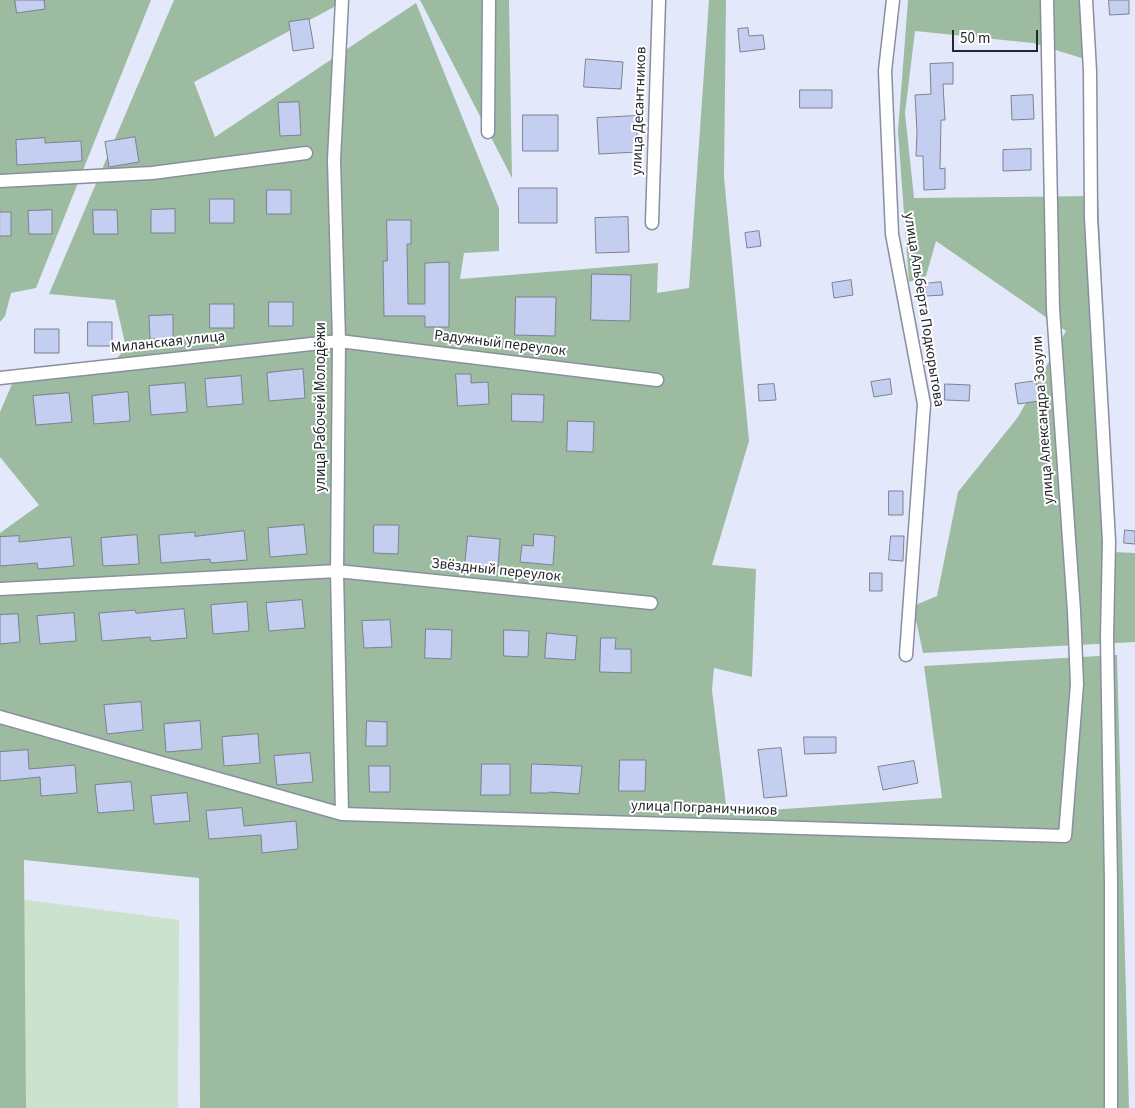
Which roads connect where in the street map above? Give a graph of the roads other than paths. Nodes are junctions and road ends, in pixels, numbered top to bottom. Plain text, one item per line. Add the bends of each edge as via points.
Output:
1 (342, 0) edge
2 (489, 0) edge
3 (659, 0) edge
4 (893, 0) edge
5 (1047, 0) edge
6 (1086, 0) edge
7 (488, 132) dead end
8 (306, 152) dead end
9 (0, 181) edge
10 (652, 223) dead end
11 (339, 340) junction
12 (0, 378) edge
13 (657, 380) dead end
14 (337, 571) junction
15 (0, 589) edge
16 (651, 603) dead end
17 (906, 655) dead end
18 (0, 717) edge
19 (342, 814) junction
20 (1065, 836) joint
21 (1111, 1108) edge

1 - 11 street, улица Рабочей Молодёжи via 334,160
2 - 7 street
3 - 10 street, улица Десантников
4 - 17 street, улица Альберта Подкорытова via 886,72 892,234 924,404
5 - 20 street, улица Александра Зозули via 1053,309 1077,684
6 - 21 street via 1091,218 1110,541 1107,637
8 - 9 street via 152,174
11 - 12 street, Миланская улица
11 - 13 street, Радужный переулок
11 - 14 street, улица Рабочей Молодёжи
14 - 15 street, Звёздный переулок
14 - 16 street, Звёздный переулок
14 - 19 street, улица Рабочей Молодёжи
18 - 19 street, улица Пограничников
19 - 20 street, улица Пограничников

